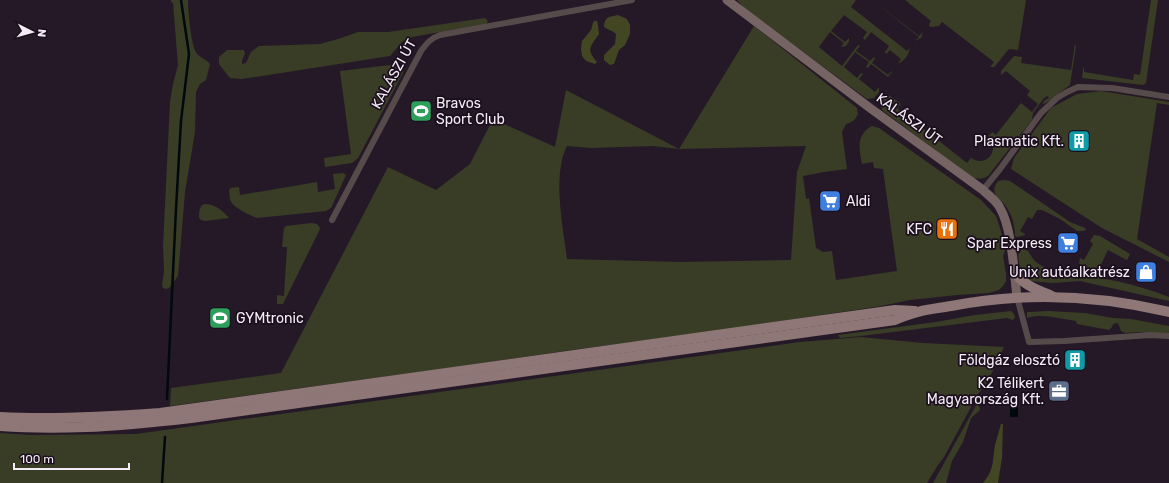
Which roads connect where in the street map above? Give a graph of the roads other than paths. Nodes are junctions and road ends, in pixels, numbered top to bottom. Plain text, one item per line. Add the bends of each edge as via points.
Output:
1 (632, 0) edge
2 (727, 0) edge
3 (1169, 97) edge
4 (983, 190) junction
5 (332, 220) dead end
6 (1014, 272) junction
7 (1017, 297) junction
8 (1056, 298) junction
9 (919, 312) junction
10 (1169, 312) edge
11 (1169, 336) edge
12 (0, 417) edge
13 (0, 426) edge

1 - 5 street, KALÁSZI ÚT via 432,38 421,51
2 - 4 main road, KALÁSZI ÚT
3 - 4 street via 1092,87 1078,87 1067,92 1041,114
4 - 6 main road, KALÁSZI ÚT via 1000,206 1005,218
6 - 7 main road, KALÁSZI ÚT
6 - 8 main road via 1023,282
7 - 8 main road
7 - 9 main road
7 - 11 street via 1028,342
8 - 10 main road via 1119,302
9 - 12 main road via 895,310 160,413 87,418
9 - 13 main road via 895,320 191,418 87,427

